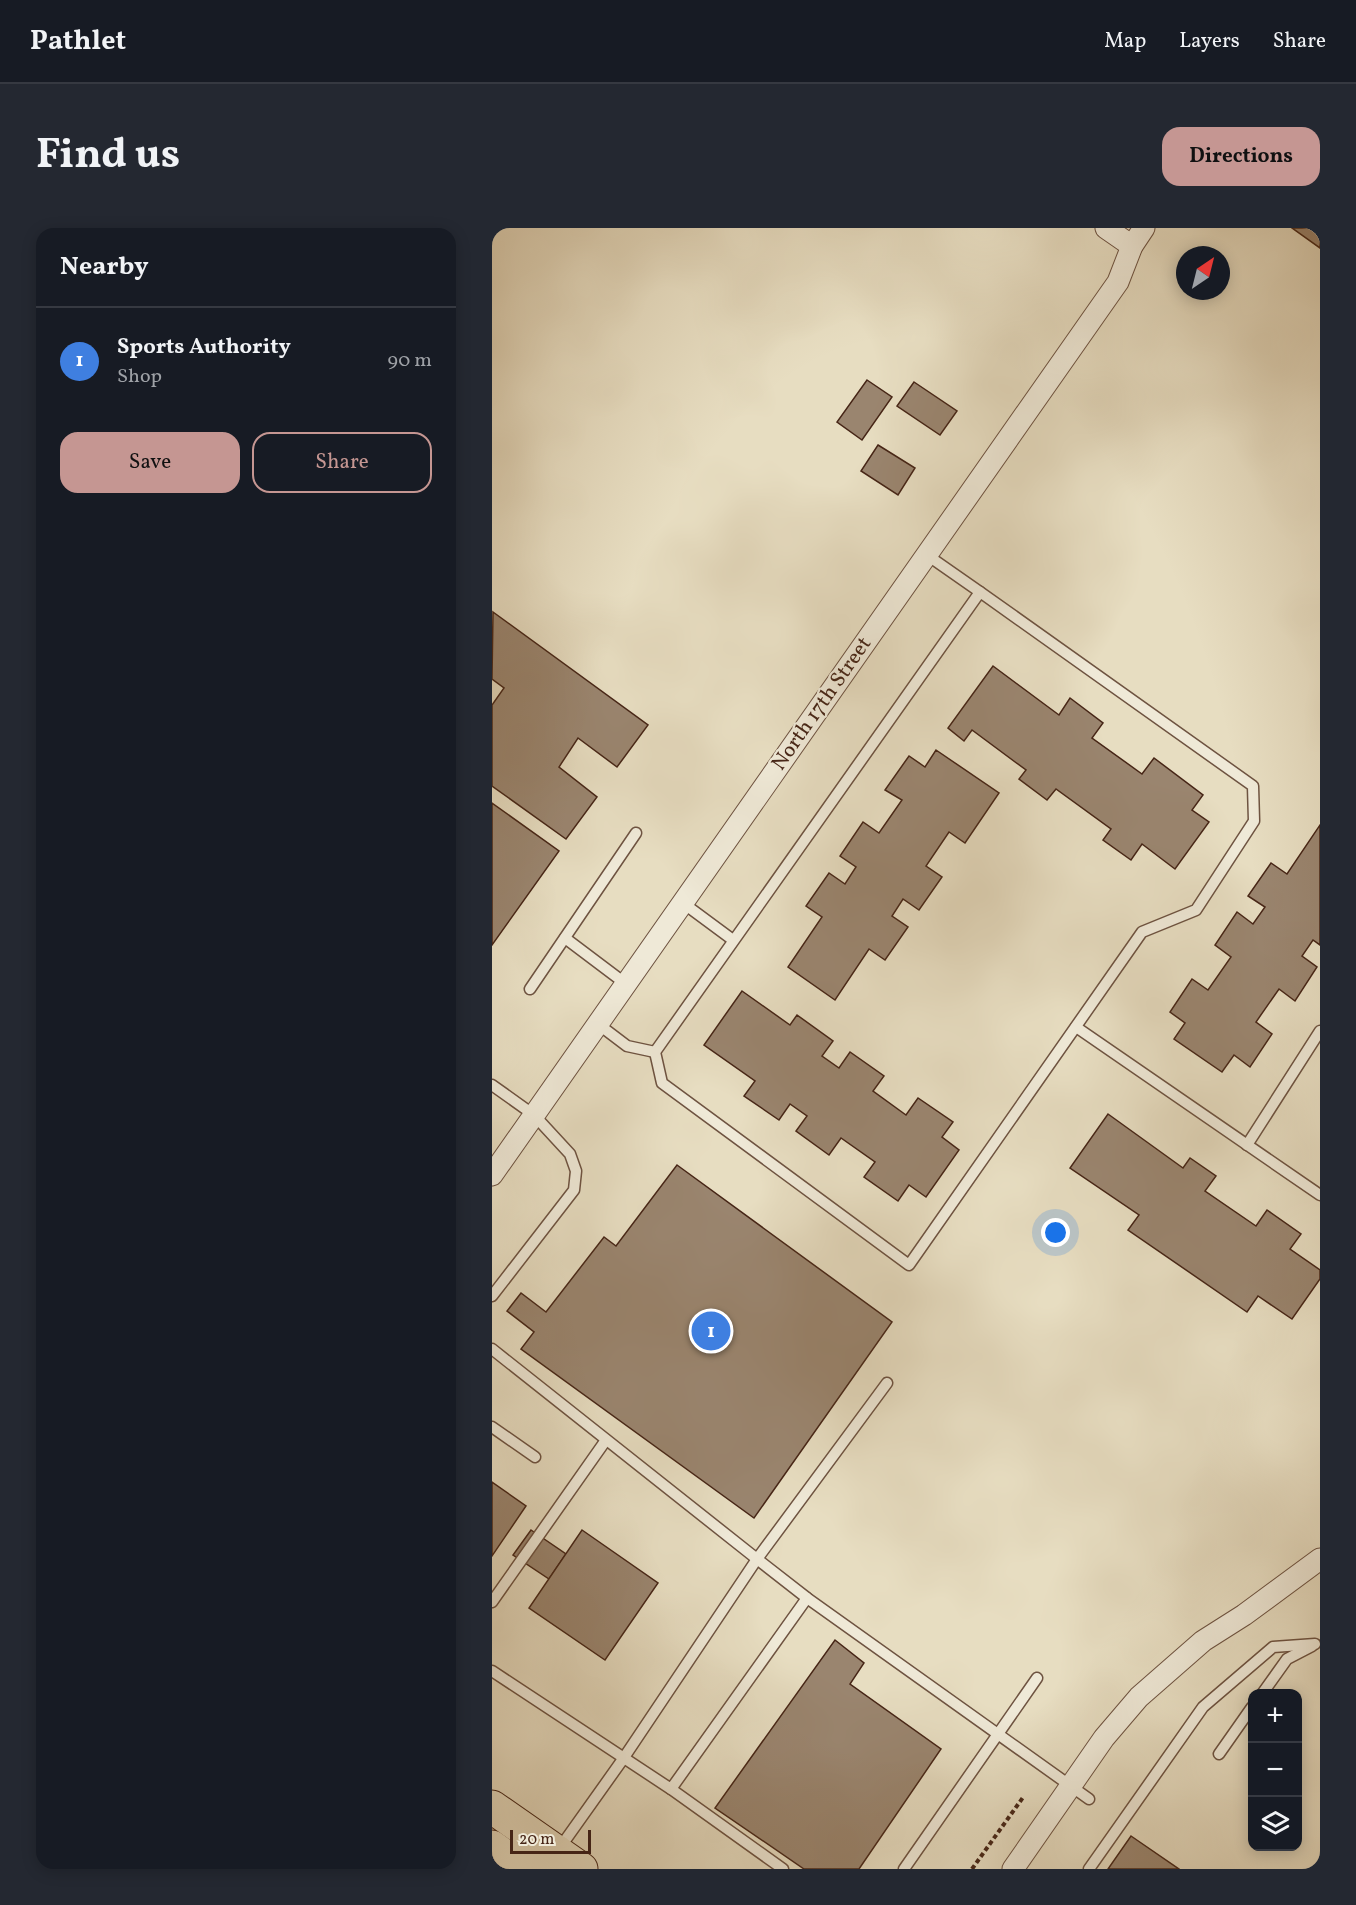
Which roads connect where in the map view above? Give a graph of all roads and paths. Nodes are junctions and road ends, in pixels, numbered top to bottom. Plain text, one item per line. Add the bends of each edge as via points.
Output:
1 (1106, 228) edge
2 (1144, 228) edge
3 (1132, 246) junction
4 (927, 555) junction
5 (980, 592) junction
6 (636, 833) dead end
7 (683, 903) junction
8 (565, 938) junction
9 (733, 940) junction
10 (626, 984) junction
11 (530, 988) dead end
12 (598, 1024) junction
13 (1076, 1027) junction
14 (1320, 1031) edge
15 (655, 1052) junction
16 (492, 1085) edge
17 (534, 1116) junction
18 (1247, 1145) junction
19 (492, 1176) edge
20 (1320, 1195) edge
21 (492, 1296) edge
22 (492, 1349) edge
23 (887, 1383) dead end
24 (492, 1427) edge
25 (606, 1440) junction
26 (535, 1457) dead end
27 (757, 1559) junction
28 (1320, 1559) edge
29 (807, 1598) junction
30 (492, 1602) edge
31 (492, 1671) edge
32 (1037, 1678) dead end
33 (1266, 1689) edge
34 (1248, 1713) edge
35 (999, 1734) junction
36 (1219, 1754) dead end
37 (623, 1759) junction
38 (1071, 1785) junction
39 (671, 1789) junction
40 (1024, 1796) dead end
41 (1089, 1799) dead end
42 (492, 1807) edge
43 (492, 1847) edge
44 (569, 1861) edge
45 (783, 1869) edge
46 (904, 1869) edge
47 (972, 1869) edge
48 (1013, 1869) edge
49 (1089, 1869) edge

1 - 3 street
2 - 3 street, North 17th Street
3 - 4 street, North 17th Street via 1118,282
4 - 5 lane
4 - 7 street, North 17th Street
5 - 9 lane
5 - 13 lane via 1253,786 1254,821 1196,910 1142,932
6 - 8 lane
7 - 9 lane
7 - 10 street, North 17th Street
8 - 10 lane
8 - 11 lane
9 - 15 lane
10 - 12 street, North 17th Street
12 - 15 lane via 627,1046
12 - 17 street, North 17th Street
13 - 15 lane via 909,1265 662,1083
13 - 18 lane
14 - 18 lane
16 - 17 lane
17 - 19 street, North 17th Street
17 - 21 lane via 570,1154 576,1171 574,1190
18 - 20 lane
22 - 25 lane
23 - 27 lane
24 - 26 lane
25 - 27 lane
25 - 30 lane
27 - 29 lane
27 - 37 lane
28 - 38 street via 1203,1641 1139,1697
29 - 35 lane
29 - 39 lane
31 - 37 lane
32 - 35 lane
33 - 49 lane via 1287,1659 1315,1644 1273,1647 1203,1707
34 - 36 lane
35 - 38 lane
35 - 46 lane
37 - 39 lane
37 - 44 lane
38 - 41 lane
38 - 48 street
39 - 45 lane
40 - 47 path
42 - 44 main road
43 - 44 main road via 503,1855 529,1862

